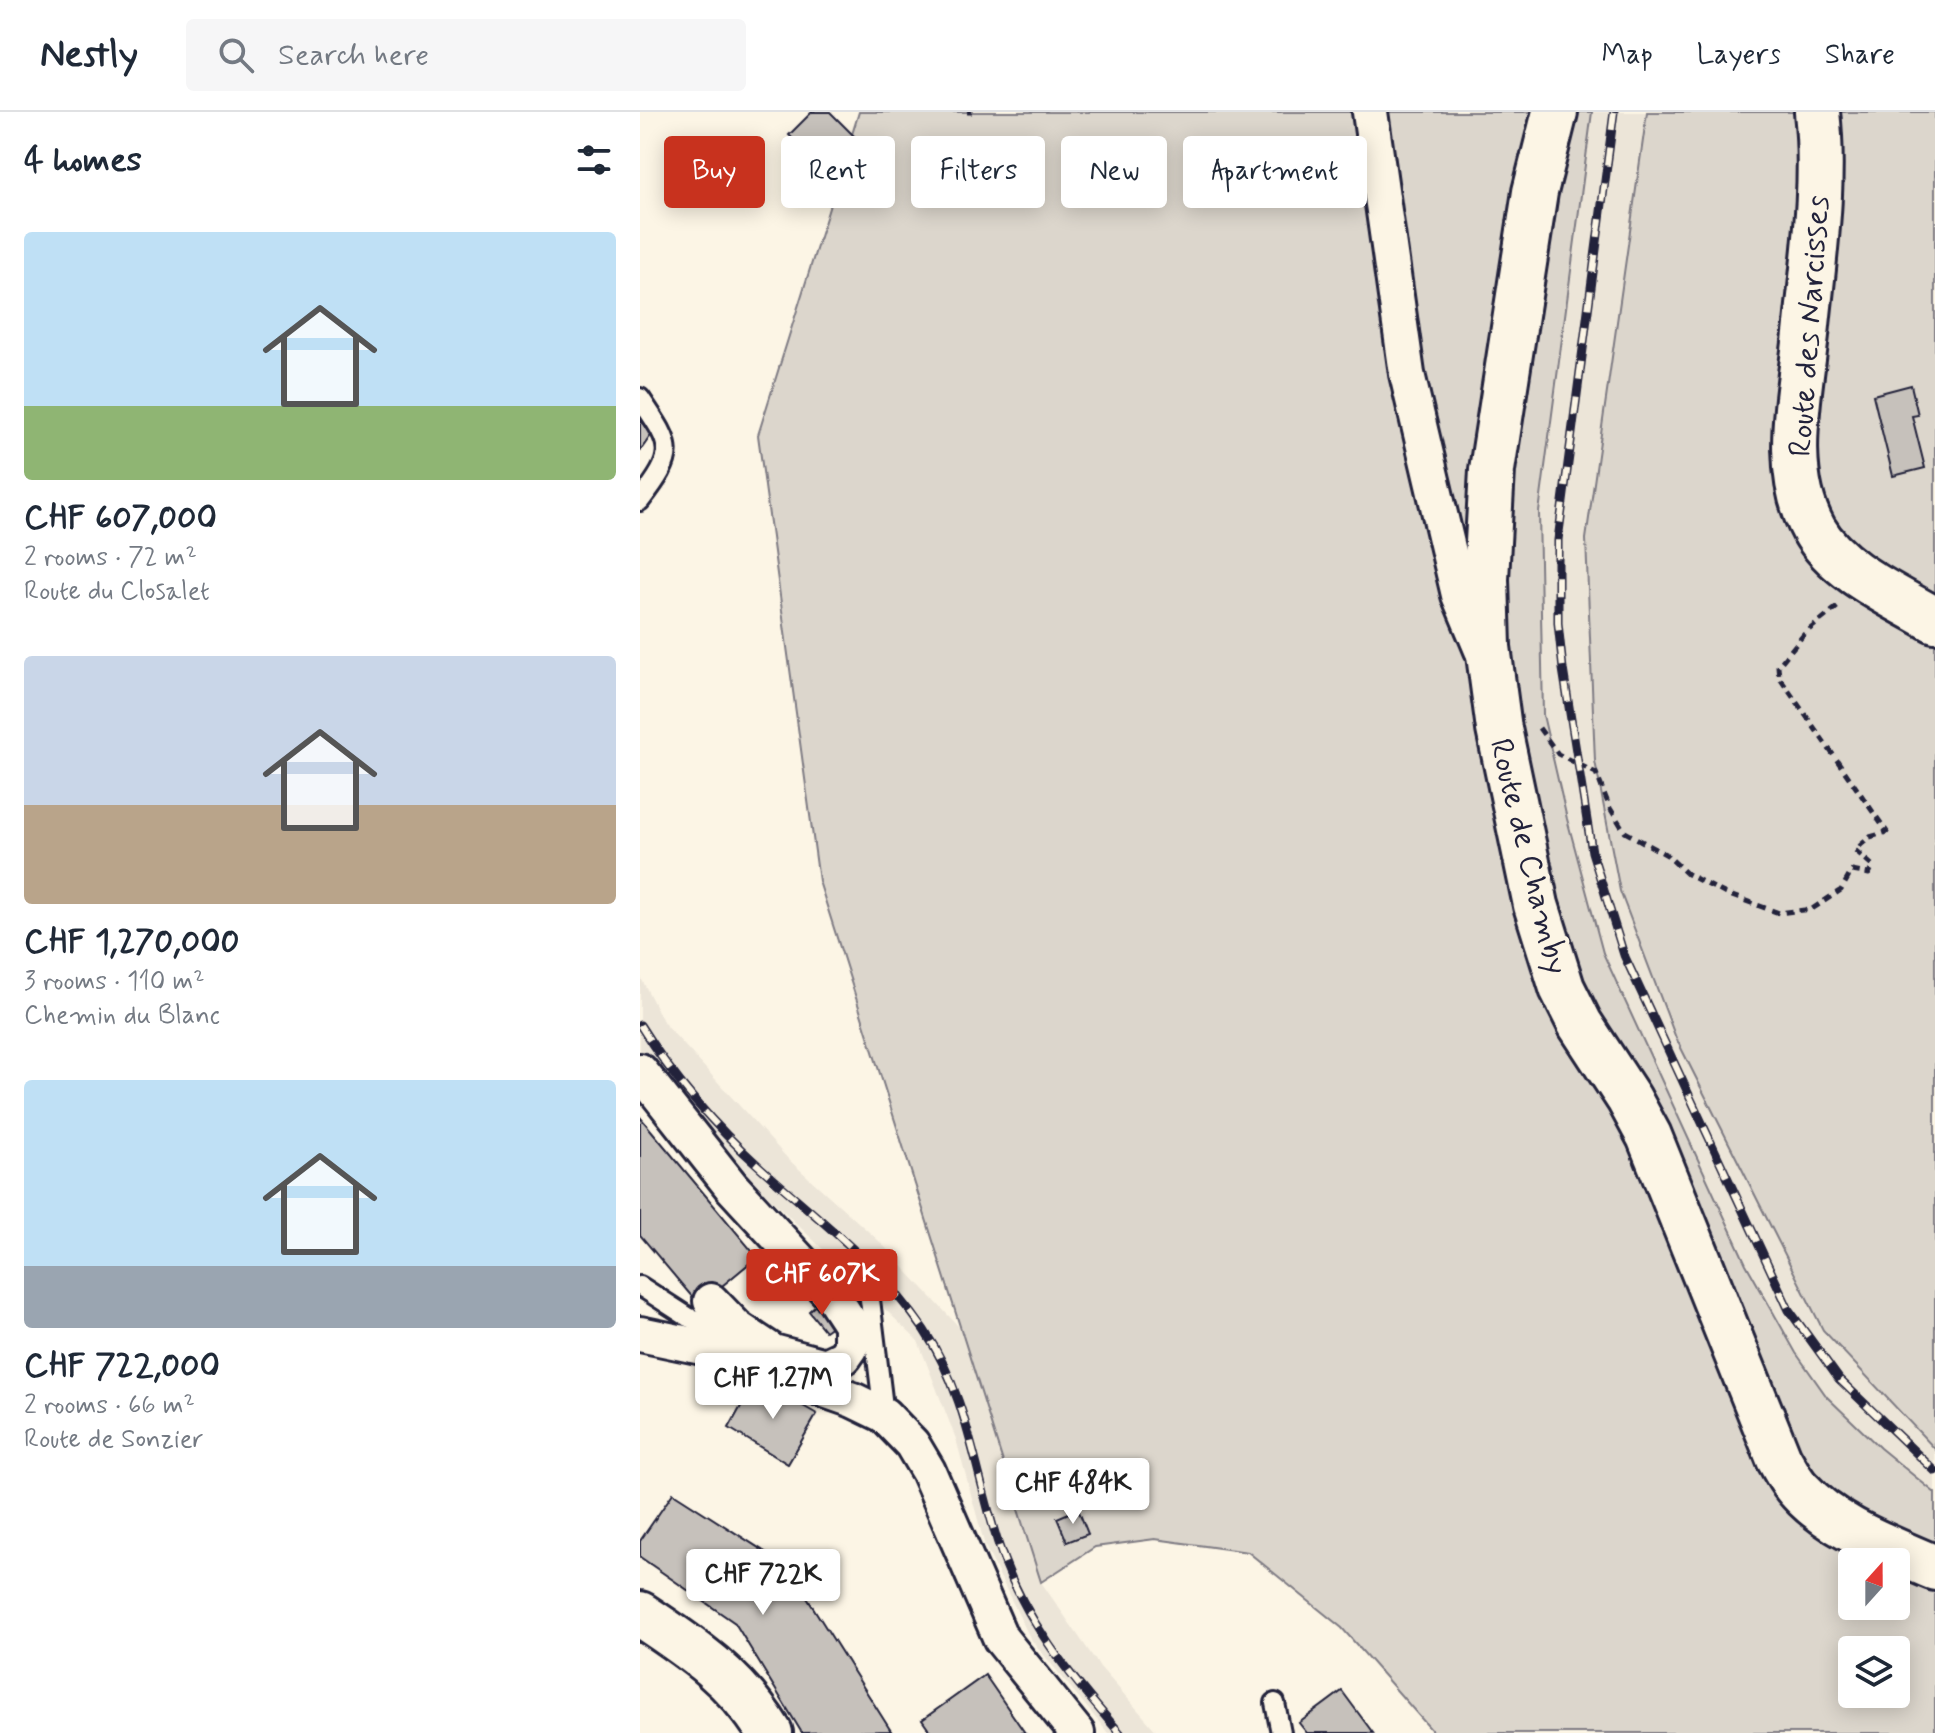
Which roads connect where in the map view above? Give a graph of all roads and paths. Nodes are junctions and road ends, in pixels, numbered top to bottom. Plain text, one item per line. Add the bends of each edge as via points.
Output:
1 (1370, 112) edge
2 (1555, 112) edge
3 (1817, 112) edge
4 (640, 398) edge
5 (640, 501) edge
6 (1848, 598) dead end
7 (1935, 620) edge
8 (1490, 670) junction
9 (1538, 725) dead end
10 (640, 1071) edge
11 (868, 1283) dead end
12 (640, 1286) edge
13 (711, 1301) dead end
14 (640, 1334) edge
15 (773, 1352) junction
16 (844, 1357) junction
17 (884, 1415) junction
18 (1935, 1568) edge
19 (640, 1614) edge
20 (1275, 1703) dead end
21 (770, 1733) edge
22 (1077, 1733) edge
23 (1281, 1733) edge

1 - 8 street via 1407,374 1459,595
2 - 8 street, Route de Chamby via 1535,192 1492,470 1486,579
3 - 7 street, Route des Narcisses via 1818,200 1796,450 1803,503 1830,550
4 - 5 lane via 666,437 667,455 661,474
6 - 9 path via 1805,633 1778,666 1779,677 1887,832 1855,850 1873,866 1869,874 1852,871 1841,890 1812,909 1779,913 1687,874 1667,855 1625,832 1596,773 1558,754
8 - 18 street, Route de Chamby via 1536,905 1562,988 1649,1136 1779,1459 1799,1490 1819,1507
10 - 16 street via 731,1186 843,1310 854,1335
11 - 17 lane
12 - 15 lane via 688,1317
13 - 15 street via 737,1328
14 - 17 street via 702,1347
15 - 16 street via 817,1366
16 - 17 street
17 - 22 street via 912,1444 928,1471 1001,1639
19 - 21 street via 694,1649 748,1698
20 - 23 lane

